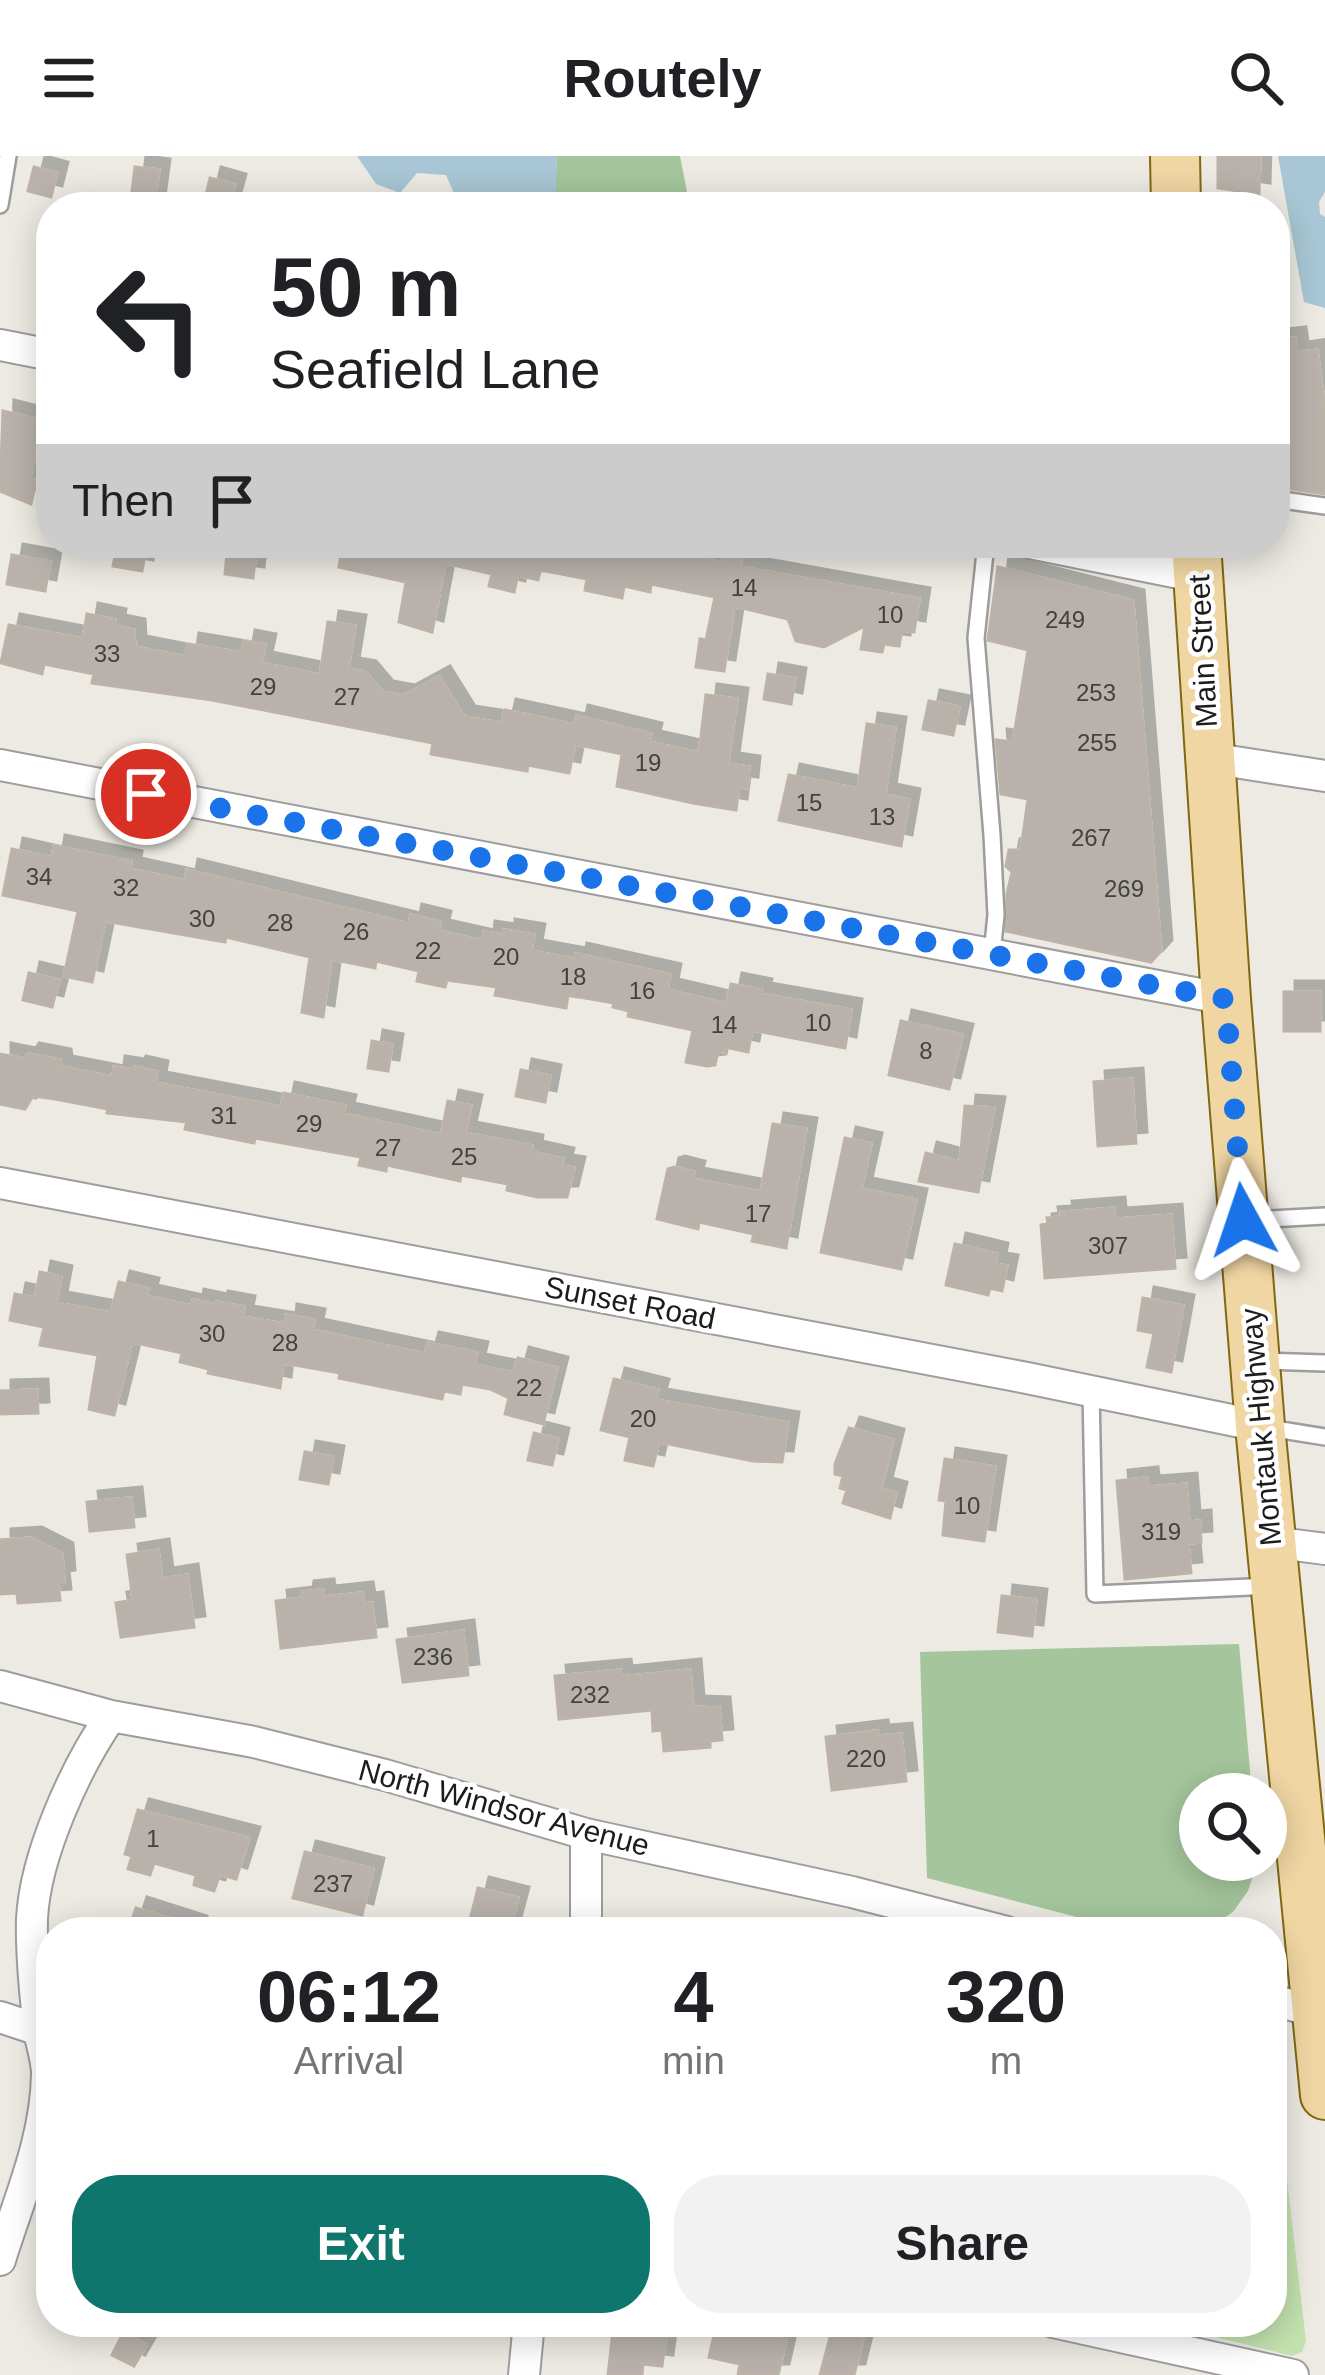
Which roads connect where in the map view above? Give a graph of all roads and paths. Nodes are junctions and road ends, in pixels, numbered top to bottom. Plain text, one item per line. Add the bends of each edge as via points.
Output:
1 (8, 156) edge
2 (1175, 156) edge
3 (1176, 192) edge
4 (0, 205) edge
5 (0, 345) edge
6 (36, 352) edge
7 (1290, 501) edge
8 (1325, 506) edge
9 (984, 558) edge
10 (1198, 560) edge
11 (1208, 758) junction
12 (0, 765) edge
13 (1325, 776) edge
14 (992, 954) junction
15 (1226, 999) junction
16 (0, 1183) edge
17 (1325, 1216) edge
18 (1243, 1220) junction
19 (1255, 1360) junction
20 (1325, 1363) edge
21 (1091, 1391) junction
22 (1260, 1426) junction
23 (1325, 1436) edge
24 (1325, 1549) edge
25 (1273, 1564) junction
26 (0, 1687) edge
27 (111, 1716) junction
28 (586, 1834) junction
29 (586, 1917) edge
30 (949, 1917) edge
31 (36, 1981) edge
32 (1304, 2008) edge
33 (0, 2017) edge
34 (36, 2029) edge
35 (1325, 2095) edge
36 (36, 2152) edge
37 (0, 2260) edge
38 (528, 2337) edge
39 (1121, 2337) edge
40 (524, 2375) edge
41 (1293, 2375) edge

1 - 4 lane
2 - 3 main road
5 - 6 street
7 - 8 lane
9 - 14 lane via 976,638 992,835
10 - 11 main road, Main Street
11 - 13 street
11 - 15 main road, Montauk Highway
12 - 14 street
14 - 15 street
15 - 18 main road, Montauk Highway
16 - 21 street, Sunset Road
17 - 18 lane
18 - 19 main road, Montauk Highway
19 - 20 lane
19 - 22 main road, Montauk Highway
21 - 22 street, Sunset Road
21 - 25 lane via 1095,1594
22 - 23 lane
22 - 25 main road, Montauk Highway
24 - 25 street
25 - 32 main road, Montauk Highway
26 - 27 street, North Windsor Avenue
27 - 28 street, North Windsor Avenue via 385,1774
27 - 31 street via 50,1838 32,1916
28 - 29 street
28 - 30 street, North Windsor Avenue
32 - 35 main road, Montauk Highway
33 - 34 street
36 - 37 street
38 - 40 street
39 - 41 street

